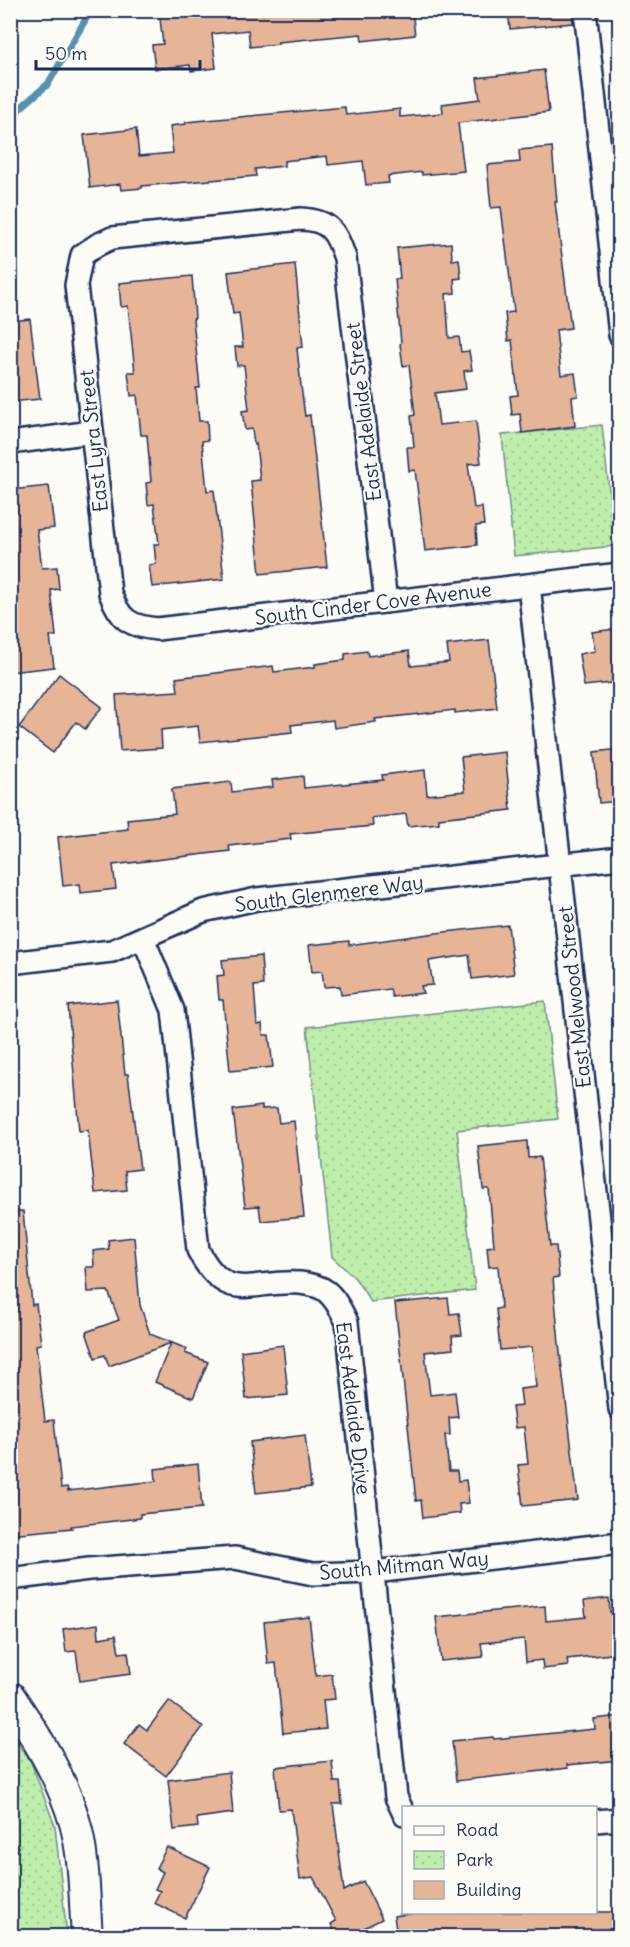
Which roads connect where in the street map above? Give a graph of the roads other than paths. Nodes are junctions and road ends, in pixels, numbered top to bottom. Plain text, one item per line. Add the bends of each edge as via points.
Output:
1 (585, 10) edge
2 (612, 183) edge
3 (82, 255) joint
4 (620, 335) edge
5 (92, 432) junction
6 (10, 443) edge
7 (620, 574) edge
8 (529, 585) junction
9 (386, 602) junction
10 (127, 622) joint
11 (620, 858) edge
12 (560, 865) junction
13 (143, 938) junction
14 (10, 963) edge
15 (620, 1409) edge
16 (620, 1543) edge
17 (374, 1572) junction
18 (10, 1579) edge
19 (10, 1697) edge
20 (402, 1810) edge
21 (620, 1819) edge
22 (597, 1821) edge
23 (87, 1936) edge

1 - 2 street
2 - 4 street
3 - 5 street, East Lyra Street via 76,285
3 - 9 street, East Adelaide Street via 112,238 301,219 315,219 329,226 338,237 345,258
5 - 6 street
5 - 10 street, East Lyra Street via 110,593
7 - 8 street, South Cinder Cove Avenue
8 - 9 street, South Cinder Cove Avenue
8 - 12 street, East Melwood Street
9 - 10 street, South Cinder Cove Avenue via 157,629
11 - 12 street, South Glenmere Way
12 - 13 street, South Glenmere Way via 257,899 203,911
12 - 15 street, East Melwood Street
13 - 14 street, South Glenmere Way via 112,951
13 - 17 street, East Adelaide Drive via 174,1010 198,1250 207,1267 219,1279 233,1285 310,1284 326,1291 347,1322
16 - 17 street, South Mitman Way
17 - 18 street, South Mitman Way via 313,1574 235,1558
17 - 20 street, East Adelaide Drive via 396,1797
19 - 23 street via 39,1741 75,1824
21 - 22 street

